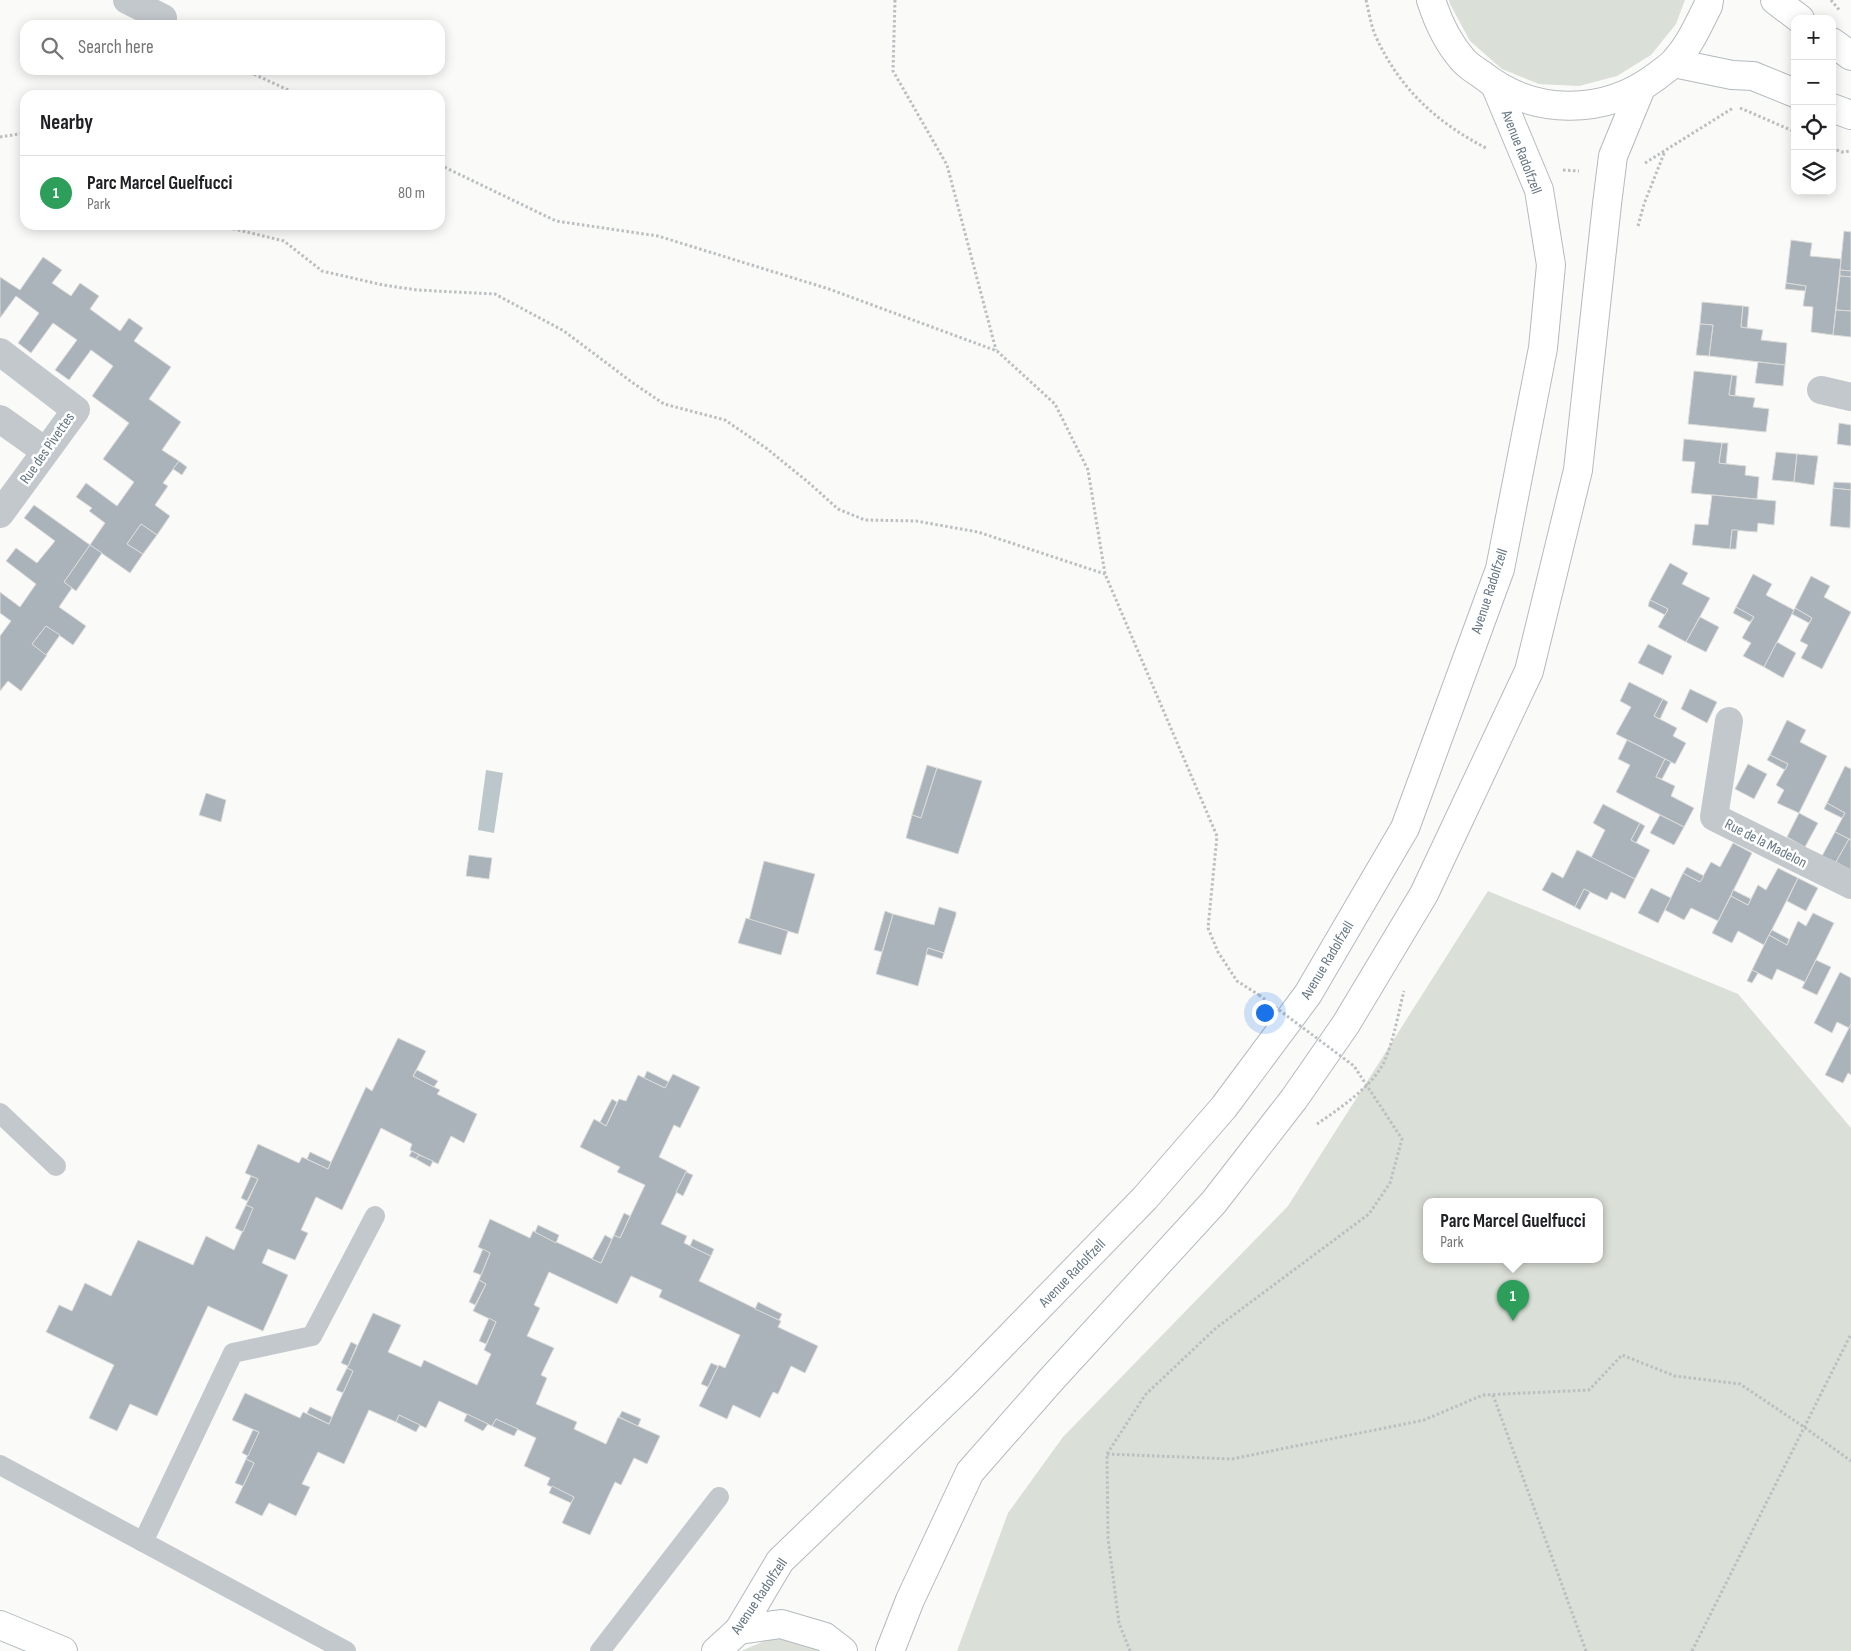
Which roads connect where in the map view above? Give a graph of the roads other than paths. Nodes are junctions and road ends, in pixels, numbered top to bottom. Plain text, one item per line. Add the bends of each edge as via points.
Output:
1 (128, 0) edge
2 (1431, 0) edge
3 (1709, 0) edge
4 (1775, 0) edge
5 (1795, 15) edge
6 (163, 18) dead end
7 (1836, 45) edge
8 (1851, 56) edge
9 (1674, 63) junction
10 (1496, 87) junction
11 (1641, 88) junction
12 (1791, 91) edge
13 (1836, 110) edge
14 (1851, 116) edge
15 (0, 352) edge
16 (1820, 390) dead end
17 (1851, 397) edge
18 (0, 419) edge
19 (46, 451) junction
20 (0, 514) edge
21 (1729, 721) dead end
22 (1851, 886) edge
23 (0, 1112) edge
24 (56, 1166) dead end
25 (375, 1216) dead end
26 (0, 1465) edge
27 (719, 1497) dead end
28 (143, 1542) junction
29 (0, 1625) edge
30 (739, 1630) junction
31 (63, 1651) edge
32 (346, 1651) edge
33 (600, 1651) edge
34 (716, 1651) edge
35 (843, 1651) edge
36 (890, 1651) edge

1 - 6 street
2 - 10 main road via 1440,28 1464,61
3 - 9 main road via 1690,43
4 - 5 main road
7 - 8 main road
9 - 11 main road
9 - 12 main road via 1753,76
10 - 11 main road via 1531,101 1568,106 1606,102
10 - 30 main road, Avenue Radolfzell via 1539,190 1551,265 1543,348 1500,569 1405,828 1308,994 1224,1107 1132,1212 962,1386 780,1561
11 - 36 main road via 1613,156 1578,470 1528,671 1424,894 1346,1024 1214,1202 970,1472 910,1600
13 - 14 main road
15 - 19 street, Rue des Pivettes via 76,410
16 - 17 street
18 - 19 street
19 - 20 street, Rue des Pivettes
21 - 22 street, Rue de la Madelon via 1714,817
23 - 24 lane
25 - 28 lane via 312,1336 233,1353
26 - 28 lane
27 - 33 lane
28 - 32 lane
29 - 31 main road
30 - 34 main road, Avenue Radolfzell
30 - 35 main road via 781,1624 825,1637

